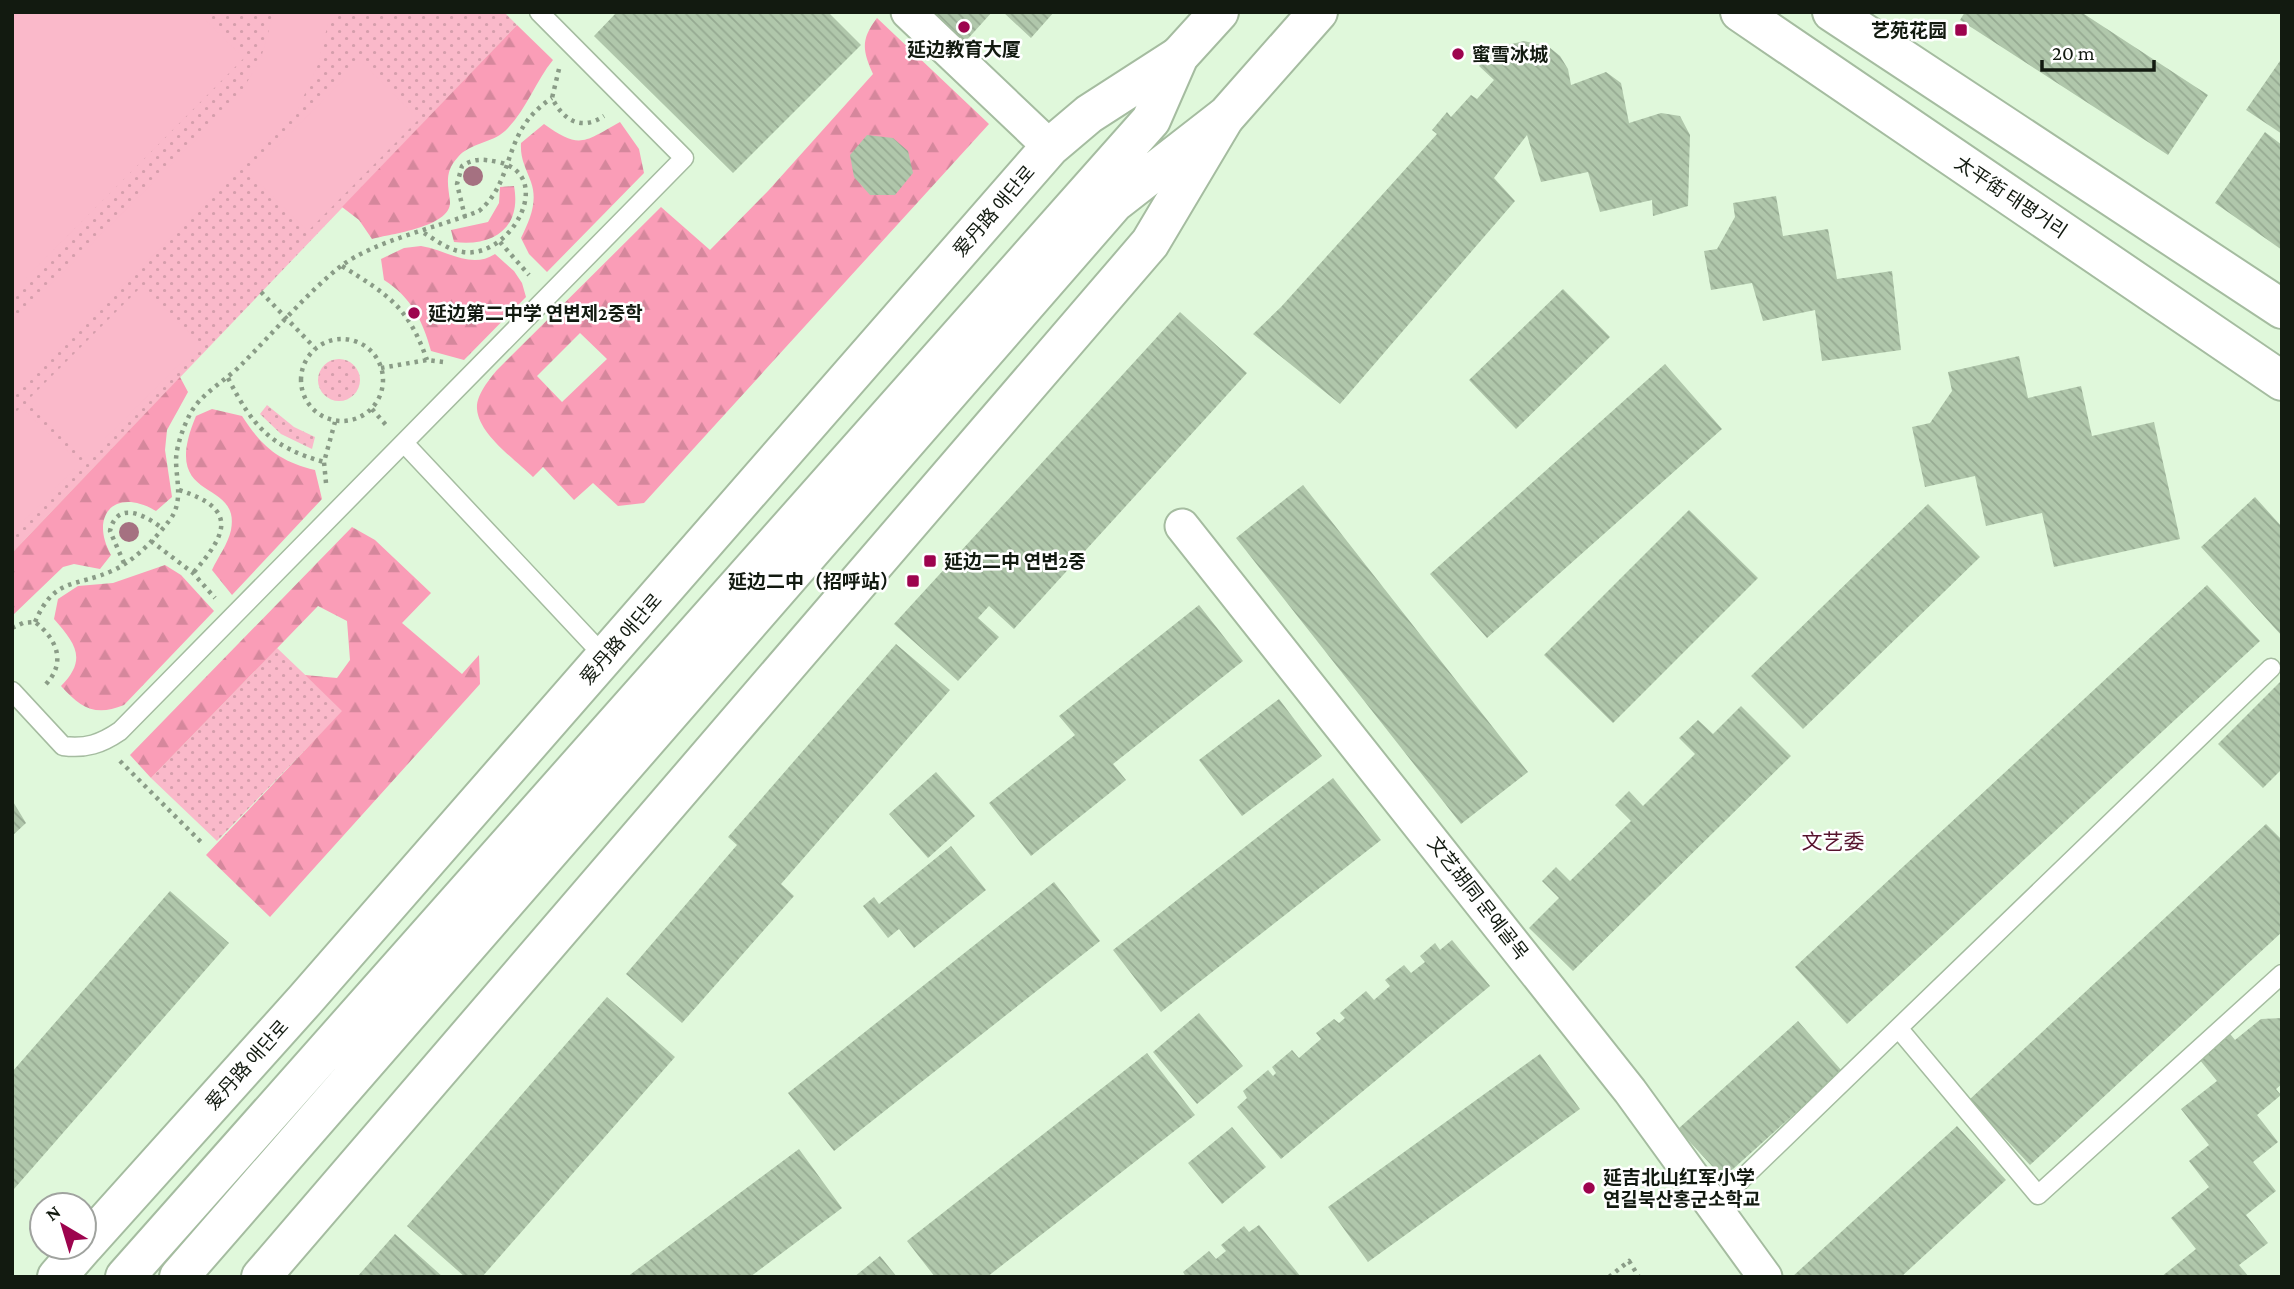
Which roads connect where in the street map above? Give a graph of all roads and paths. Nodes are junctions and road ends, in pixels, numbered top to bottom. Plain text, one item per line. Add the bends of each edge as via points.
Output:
1 (539, 12) edge
2 (908, 12) edge
3 (1219, 12) edge
4 (1318, 12) edge
5 (1740, 12) edge
6 (1832, 12) edge
7 (575, 49) junction
8 (1180, 56) junction
9 (625, 97) junction
10 (552, 98) junction
11 (1227, 115) junction
12 (1050, 147) junction
13 (506, 164) junction
14 (465, 217) junction
15 (423, 232) junction
16 (500, 242) junction
17 (341, 266) junction
18 (261, 292) dead end
19 (548, 296) junction
20 (2282, 309) edge
21 (287, 320) junction
22 (315, 348) junction
23 (427, 360) junction
24 (382, 368) junction
25 (475, 371) junction
26 (228, 378) junction
27 (2282, 381) edge
28 (335, 422) junction
29 (404, 443) junction
30 (324, 462) junction
31 (179, 490) junction
32 (338, 509) junction
33 (1182, 526) dead end
34 (162, 528) junction
35 (151, 541) junction
36 (124, 563) junction
37 (193, 573) junction
38 (229, 620) junction
39 (36, 622) junction
40 (12, 628) edge
41 (606, 657) junction
42 (2271, 668) dead end
43 (18, 698) edge
44 (102, 743) junction
45 (202, 843) dead end
46 (2282, 974) edge
47 (1899, 1029) junction
48 (1714, 1205) junction
49 (98, 1231) edge
50 (71, 1261) edge
51 (57, 1277) edge
52 (125, 1277) edge
53 (179, 1277) edge
54 (261, 1277) edge
55 (1609, 1277) edge
56 (1639, 1277) edge
57 (1765, 1277) edge

1 - 7 lane
2 - 12 street
3 - 8 main road, 爱丹路 애단로
4 - 11 main road
5 - 27 main road, 太平街 태평거리
6 - 20 main road
7 - 9 lane
7 - 10 path via 561,67
8 - 12 main road, 爱丹路 애단로 via 1089,114
8 - 52 main road, 爱丹路 애단로 via 1151,120
9 - 10 path via 590,125 566,118
9 - 19 lane via 684,158
10 - 13 path via 529,116
11 - 53 main road via 1114,203
11 - 54 main road via 1150,243
12 - 41 main road, 爱丹路 애단로
13 - 14 path via 489,202
13 - 14 path via 481,159 462,166 457,184
13 - 16 path via 515,170 527,195 524,210
14 - 15 path
15 - 16 path via 462,252 478,252
15 - 17 path via 375,248
16 - 19 path
17 - 21 path
17 - 23 path via 382,291 402,310 416,329
18 - 21 path
19 - 25 lane
21 - 22 path
21 - 26 path
22 - 24 path via 340,339 353,341 375,355
22 - 28 path via 306,359 300,385 311,409
23 - 24 path
23 - 25 path
24 - 28 path via 383,390 372,409 361,418
25 - 29 lane
26 - 30 path via 244,409 273,442
26 - 31 path via 192,411 180,436 176,458
28 - 30 path
29 - 32 lane
29 - 41 lane
30 - 32 path via 325,478
31 - 34 path via 178,505
31 - 37 path via 208,502 220,519 219,540
32 - 38 lane
33 - 48 street, 文艺胡同 문예골목 via 1630,1091
34 - 35 path
34 - 36 path via 137,512 118,516 110,531
35 - 36 path
35 - 37 path
36 - 39 path via 54,591
37 - 38 path
38 - 44 lane
39 - 40 path
39 - 43 path via 56,644 59,659 52,678
41 - 49 main road, 爱丹路 애단로
42 - 47 lane
43 - 44 lane via 63,746
44 - 45 path
46 - 47 lane via 2038,1195
47 - 48 lane
48 - 57 street, 文艺胡同 문예골목
50 - 51 main road, 爱丹路 애단로
55 - 56 path via 1629,1261

